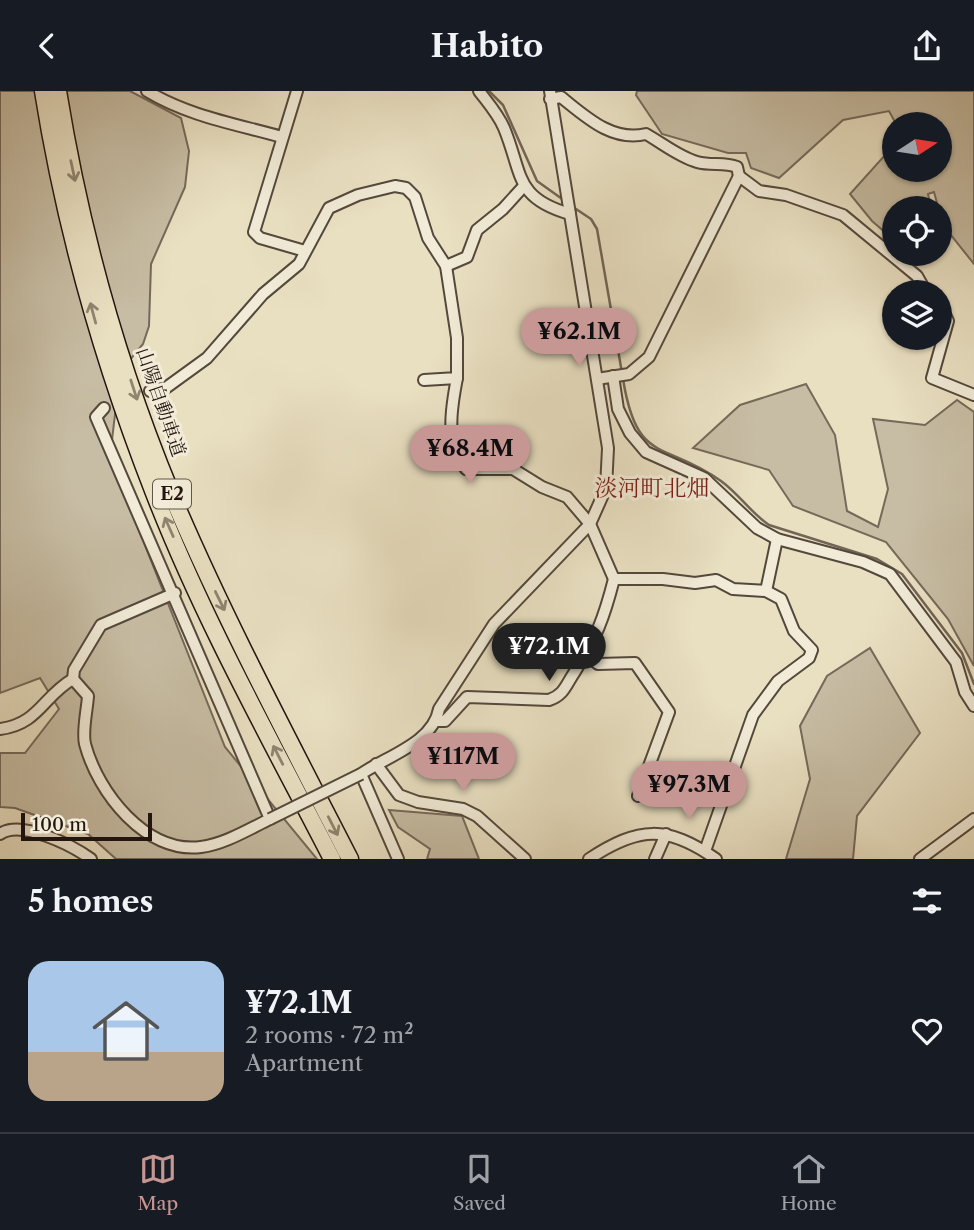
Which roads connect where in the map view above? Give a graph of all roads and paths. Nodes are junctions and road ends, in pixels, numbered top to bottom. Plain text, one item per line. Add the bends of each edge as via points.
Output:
1 (147, 91) edge
2 (297, 91) edge
3 (479, 91) edge
4 (550, 95) edge
5 (52, 98) edge
6 (282, 137) junction
7 (739, 176) junction
8 (523, 187) junction
9 (570, 215) junction
10 (304, 251) junction
11 (446, 266) junction
12 (920, 280) edge
13 (940, 350) edge
14 (613, 376) junction
15 (457, 378) junction
16 (597, 379) junction
17 (424, 380) dead end
18 (150, 391) dead end
19 (974, 395) edge
20 (104, 408) dead end
21 (618, 409) junction
22 (602, 412) junction
23 (590, 524) junction
24 (777, 539) junction
25 (614, 579) junction
26 (766, 591) junction
27 (175, 593) junction
28 (587, 655) junction
29 (73, 679) junction
30 (974, 706) edge
31 (437, 721) junction
32 (0, 729) edge
33 (376, 764) junction
34 (362, 774) junction
35 (638, 796) dead end
36 (270, 819) junction
37 (974, 819) edge
38 (0, 834) edge
39 (666, 834) junction
40 (709, 837) junction
41 (690, 841) junction
42 (705, 851) junction
43 (91, 859) edge
44 (332, 859) edge
45 (350, 859) edge
46 (398, 859) edge
47 (525, 859) edge
48 (589, 859) edge
49 (655, 859) edge
50 (716, 859) edge
51 (920, 859) edge

1 - 6 street via 193,113
2 - 6 street
3 - 8 street via 504,128
4 - 7 street via 561,97 600,128 630,138 646,134 693,161 737,167
4 - 9 street
44 -> 5 highway, 山陽自動車道 / E2 via 211,620 155,495 96,326 76,252
5 -> 45 highway, 山陽自動車道 / E2 via 108,308 170,491 254,673
6 - 10 street via 254,232
7 - 12 street via 760,191 843,215
7 - 14 street via 649,357 629,374
8 - 9 street via 547,208
8 - 11 street via 477,230 467,257
9 - 16 street
10 - 11 street via 329,208 358,194 395,186 415,197 428,238
10 - 18 street via 299,264 263,294 207,358 167,387
11 - 15 street via 457,338
13 - 19 street via 932,378
14 - 16 street
14 - 21 street
15 - 17 street
15 - 23 street via 450,415 455,456 466,469 521,471 542,487 567,497
16 - 22 street
20 - 27 street via 96,417
21 - 22 street
21 - 24 street via 646,451 704,478 757,528
22 - 23 street via 609,473
23 - 25 street
23 - 31 street via 494,624 439,709
24 - 26 street
24 - 30 street via 863,562 890,575 956,662
25 - 26 street via 716,580 733,589
25 - 28 street
26 - 40 street via 780,599 794,631 812,650 809,658 765,695 752,715
27 - 29 street via 101,625
27 - 36 street
28 - 31 street via 559,697 467,697 445,721
28 - 35 street via 598,664 635,663 669,712
29 - 32 street via 33,717 16,727
29 - 36 street via 88,697 85,742 97,772 142,830 167,843 201,847
31 - 33 street via 419,740
33 - 34 street
33 - 47 street via 399,795 477,816
34 - 36 street, bridge
34 - 46 street
37 - 51 street
38 - 43 street via 21,830 57,839
39 - 41 street
39 - 48 street via 616,842
39 - 49 street
40 - 41 street via 692,837
40 - 42 street
41 - 42 street
42 - 50 street

